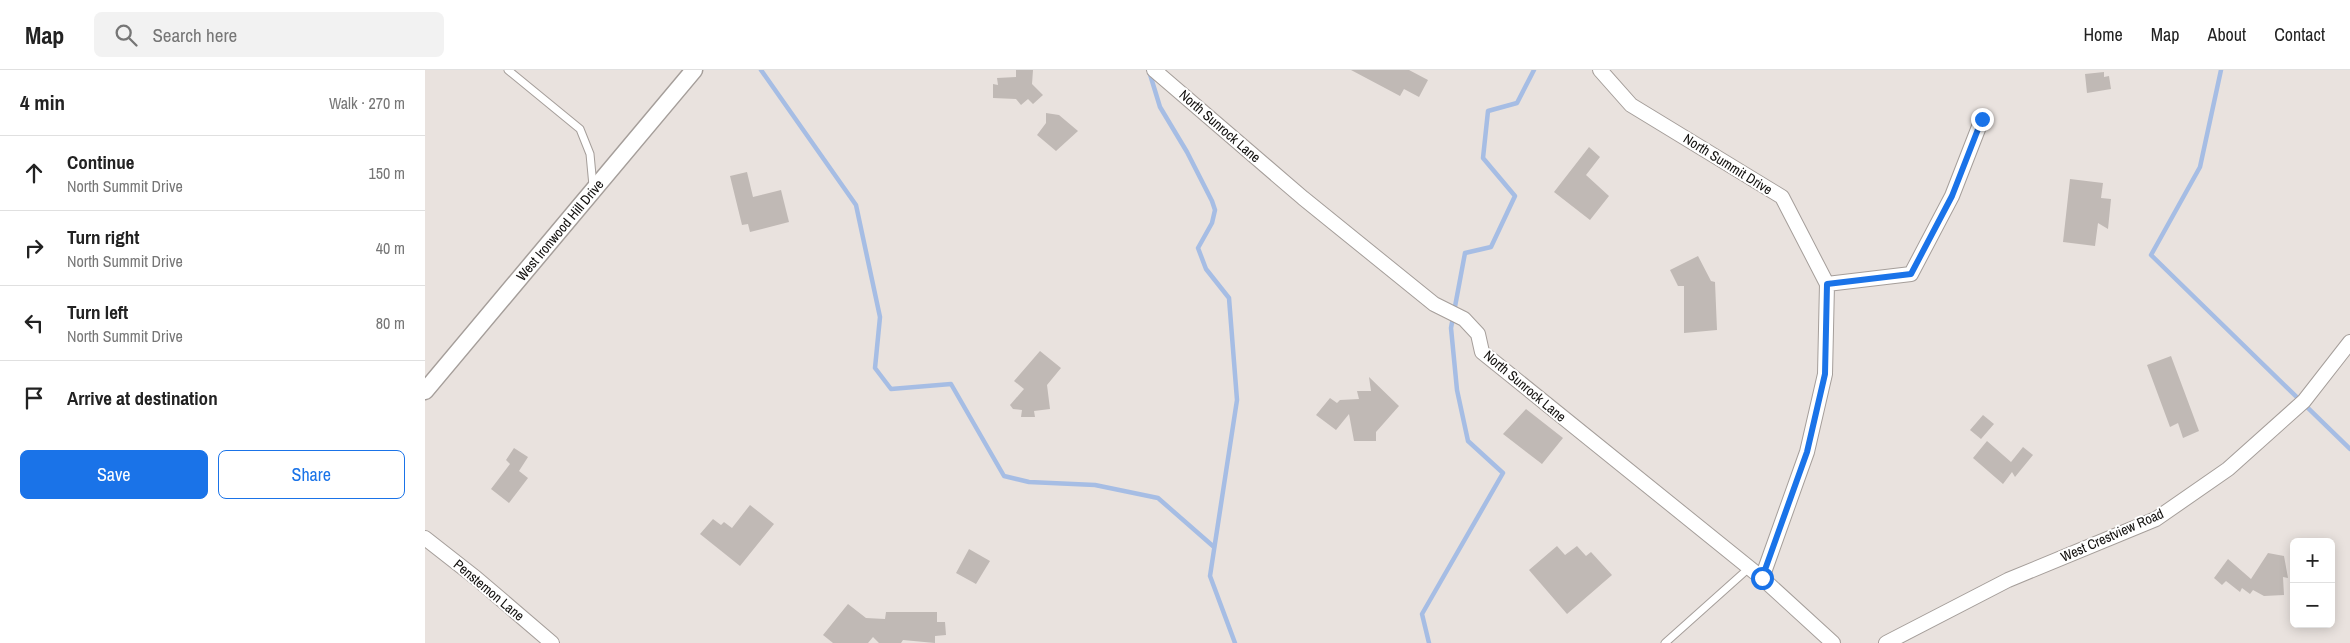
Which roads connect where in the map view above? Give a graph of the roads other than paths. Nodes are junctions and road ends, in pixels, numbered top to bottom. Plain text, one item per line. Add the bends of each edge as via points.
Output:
1 (509, 70) edge
2 (694, 70) edge
3 (1154, 70) edge
4 (1600, 70) edge
5 (1982, 119) dead end
6 (593, 190) junction
7 (1827, 284) junction
8 (2350, 342) edge
9 (425, 391) edge
10 (425, 538) edge
11 (1749, 568) junction
12 (1762, 578) junction
13 (552, 643) edge
14 (1665, 643) edge
15 (1833, 643) edge
16 (1886, 643) edge

1 - 6 lane via 580,129 590,154
2 - 6 street, West Ironwood Hill Drive
3 - 11 street, North Sunrock Lane via 1303,198 1434,304 1464,319 1478,334 1482,352
4 - 7 street, North Summit Drive via 1631,105 1782,197
5 - 7 street via 1952,196 1911,274
6 - 9 street, West Ironwood Hill Drive
7 - 12 street, North Summit Drive via 1825,374 1807,452
8 - 16 street, West Crestview Road via 2304,401 2228,469 2156,519 2008,580
10 - 13 street, Penstemon Lane
11 - 12 street, North Sunrock Lane
11 - 14 lane
12 - 15 street, North Sunrock Lane

